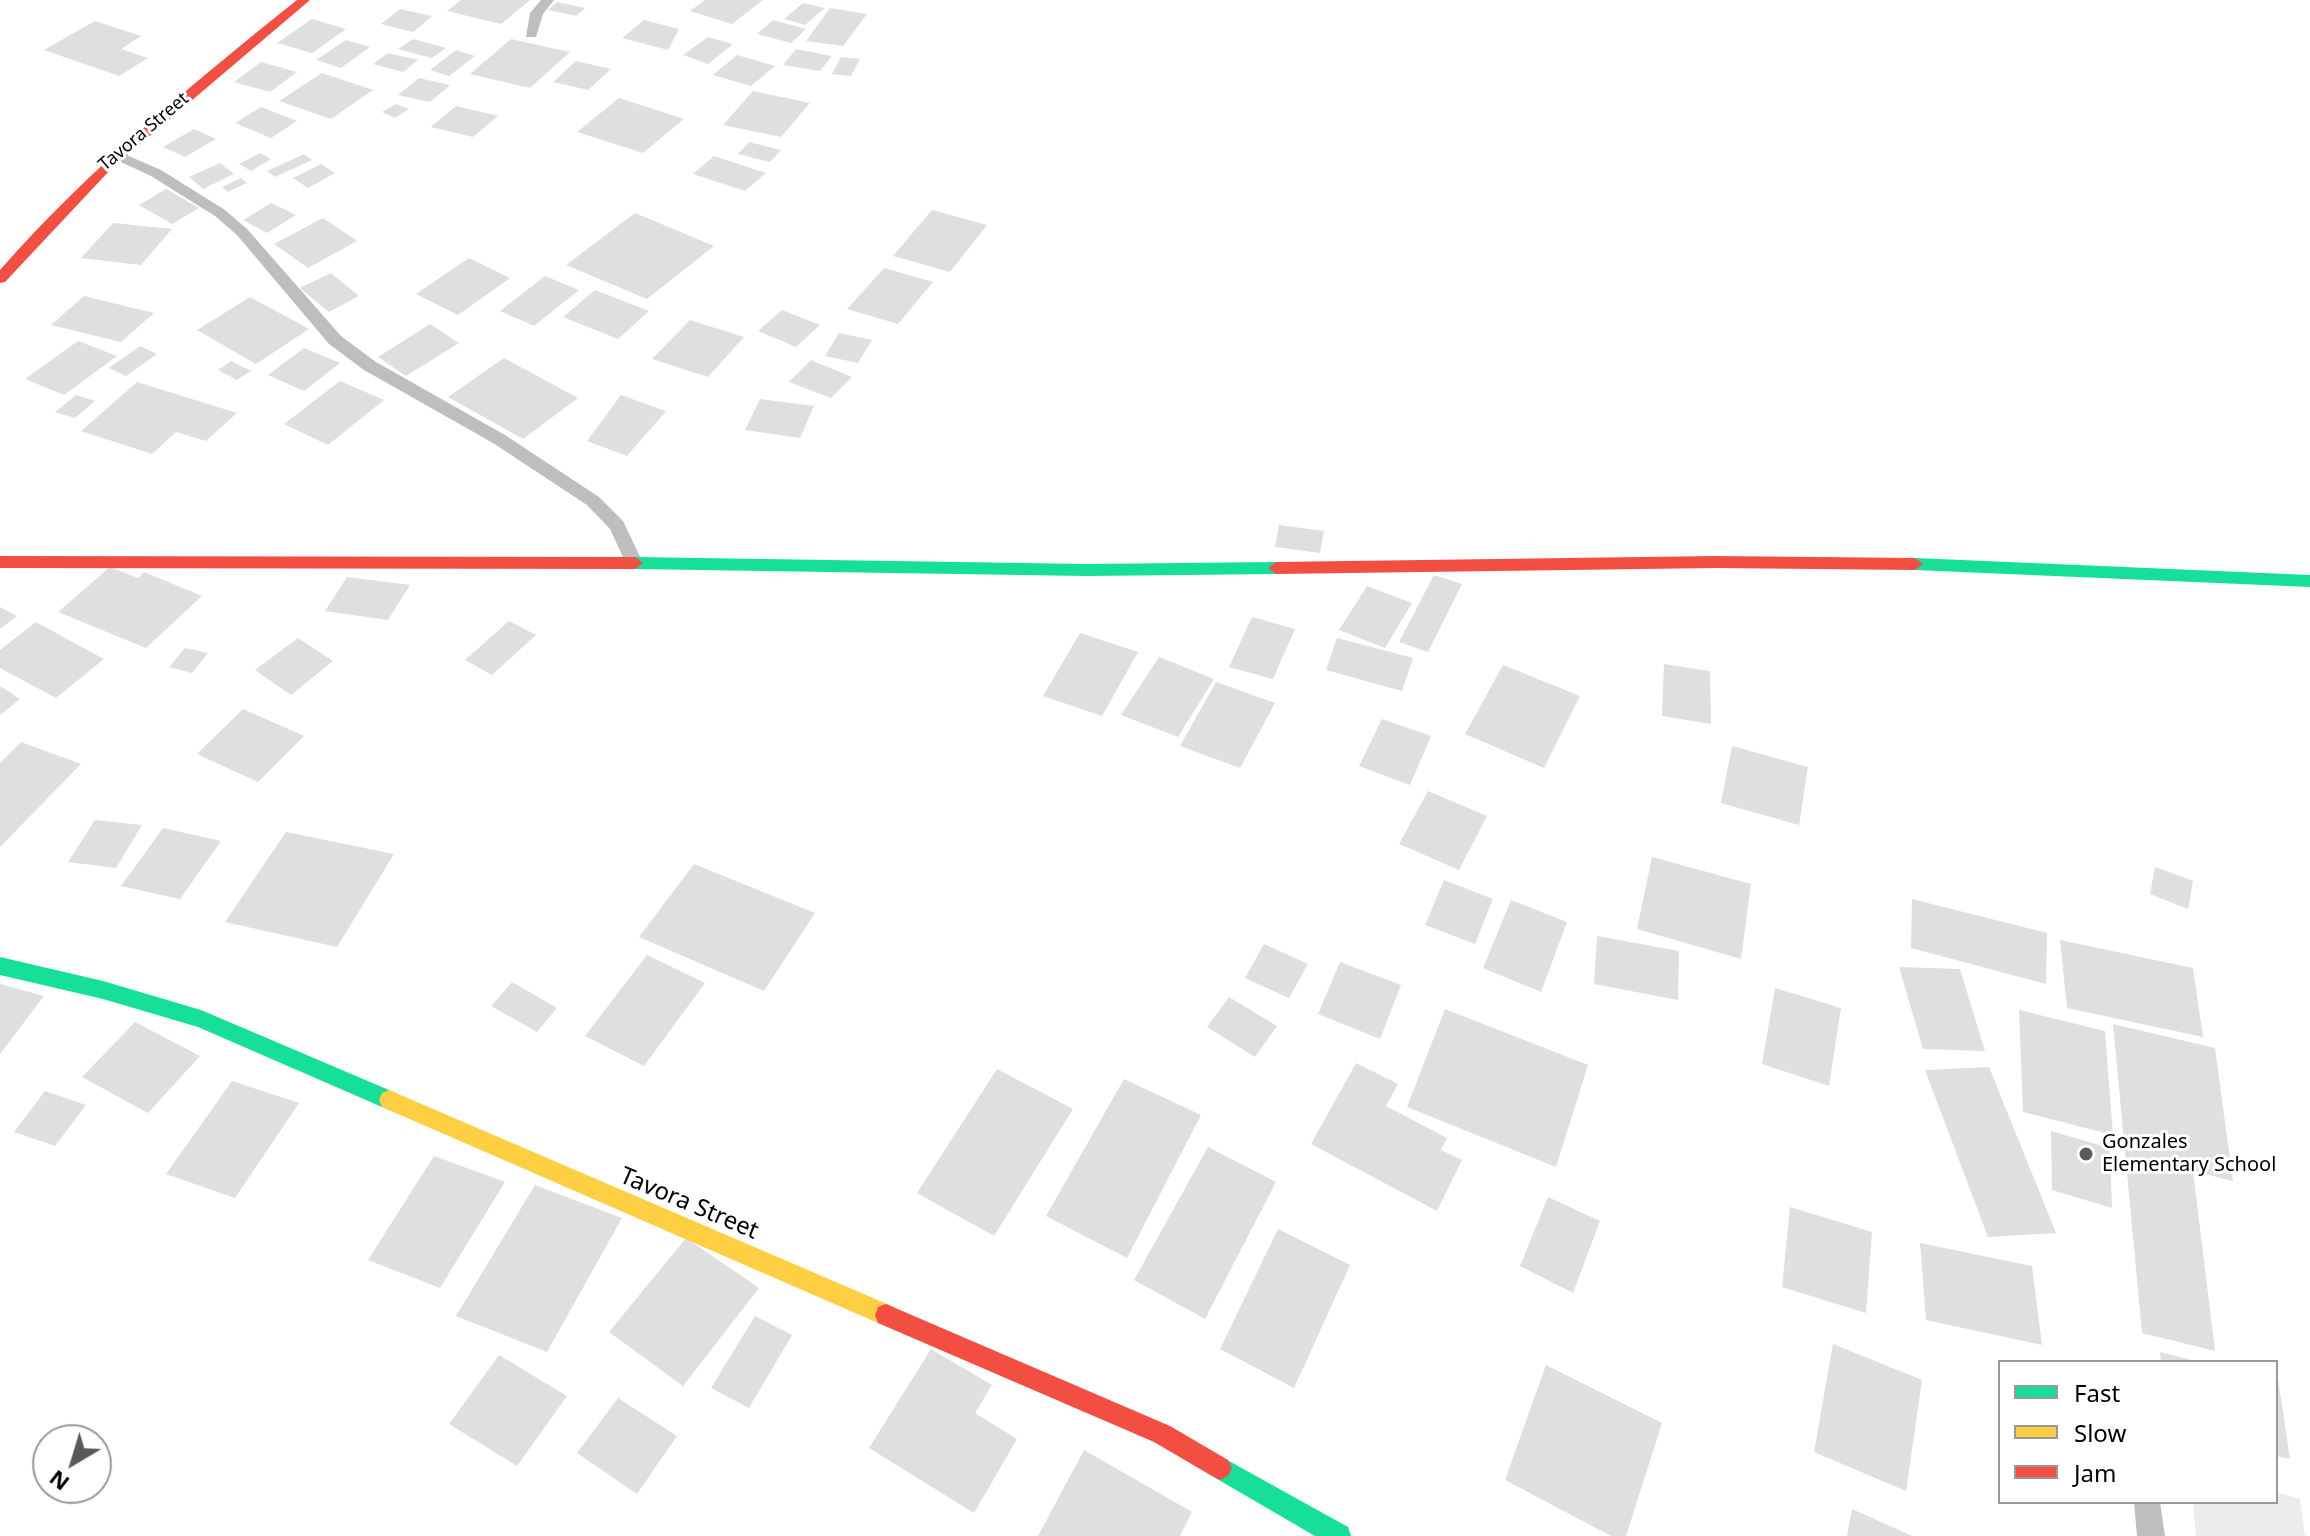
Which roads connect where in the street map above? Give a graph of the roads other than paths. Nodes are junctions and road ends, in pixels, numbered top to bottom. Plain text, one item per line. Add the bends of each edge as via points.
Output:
1 (304, 0) edge
2 (548, 0) edge
3 (531, 34) dead end
4 (115, 154) junction
5 (0, 279) edge
6 (0, 562) edge
7 (634, 563) junction
8 (2310, 581) edge
9 (0, 966) edge
10 (2147, 1504) edge
11 (1339, 1536) edge
12 (2151, 1536) edge

1 - 4 street, Tavora Street
2 - 3 lane via 537,13
4 - 5 street, Tavora Street via 37,231
4 - 7 lane via 220,213 335,340 370,366 499,439 593,501 617,526
6 - 7 street
7 - 8 street via 1087,570 1942,564
9 - 11 street, Tavora Street via 103,990 216,1026 1162,1434
10 - 12 lane

